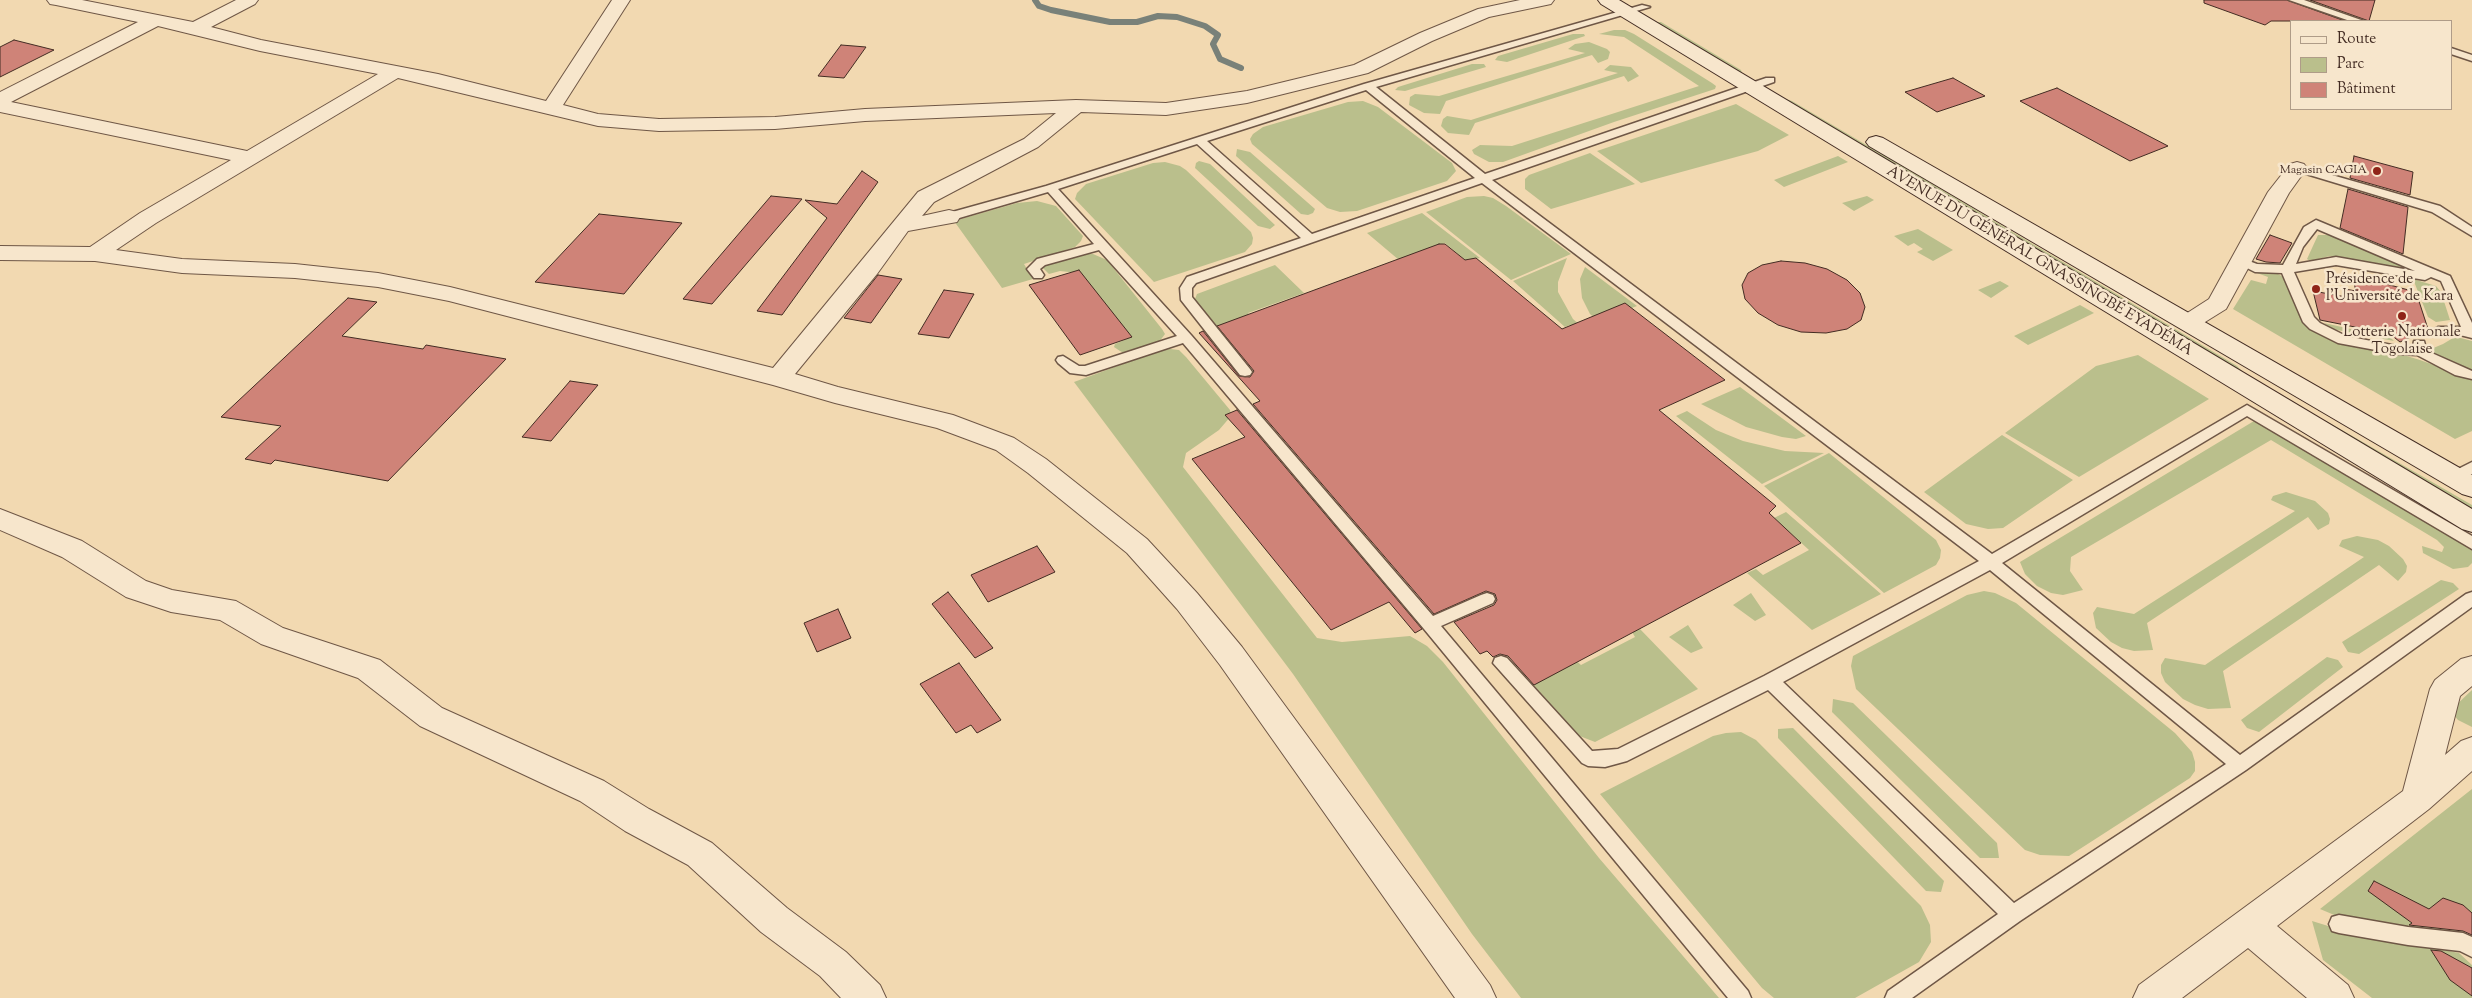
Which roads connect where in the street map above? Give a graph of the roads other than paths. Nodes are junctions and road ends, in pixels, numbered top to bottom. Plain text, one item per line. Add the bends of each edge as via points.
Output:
1 (56, 0) edge
2 (249, 0) edge
3 (621, 0) edge
4 (1545, 0) edge
5 (1607, 0) edge
6 (2294, 0) edge
7 (1635, 7) edge
8 (2356, 20) edge
9 (154, 21) junction
10 (195, 28) junction
11 (2452, 51) edge
12 (2472, 58) edge
13 (396, 72) junction
14 (1770, 80) junction
15 (1368, 86) junction
16 (1748, 86) junction
17 (0, 100) edge
18 (0, 106) edge
19 (1076, 106) junction
20 (552, 110) junction
21 (1199, 140) junction
22 (248, 157) junction
23 (2297, 168) joint
24 (1484, 179) junction
25 (1050, 188) junction
26 (949, 217) joint
27 (901, 226) junction
28 (2472, 232) edge
29 (1311, 240) junction
30 (1102, 245) junction
31 (0, 253) edge
32 (95, 254) junction
33 (2241, 262) junction
34 (2288, 269) junction
35 (1038, 275) dead end
36 (2446, 279) junction
37 (2189, 322) junction
38 (2438, 332) dead end
39 (2471, 333) edge
40 (1186, 338) junction
41 (1102, 350) dead end
42 (1063, 360) dead end
43 (1111, 362) junction
44 (1245, 372) dead end
45 (2472, 375) edge
46 (779, 378) junction
47 (2298, 387) junction
48 (2257, 406) junction
49 (2466, 477) edge
50 (0, 519) edge
51 (2472, 522) edge
52 (2472, 543) edge
53 (1991, 562) junction
54 (2472, 598) edge
55 (1487, 599) dead end
56 (1430, 624) junction
57 (1501, 663) dead end
58 (2472, 668) edge
59 (1770, 681) junction
60 (2472, 751) edge
61 (2240, 765) junction
62 (2416, 799) junction
63 (2013, 914) junction
64 (2339, 924) dead end
65 (2249, 926) junction
66 (2472, 948) edge
67 (867, 998) edge
68 (1477, 998) edge
69 (1741, 998) edge
70 (1895, 998) edge
71 (2152, 998) edge
72 (2335, 998) edge

1 - 9 street
2 - 10 street
3 - 20 street
4 - 19 street via 1484,13 1360,69 1247,97 1166,109
5 - 7 street, AVENUE DU GÉNÉRAL GNASSINGBÉ EYADÉMA
6 - 8 lane
7 - 14 street, AVENUE DU GÉNÉRAL GNASSINGBÉ EYADÉMA
7 - 15 lane
7 - 16 street, AVENUE DU GÉNÉRAL GNASSINGBÉ EYADÉMA
9 - 10 street
9 - 17 street
10 - 13 street via 260,45
11 - 12 lane
13 - 20 street
13 - 22 street
14 - 16 lane
14 - 37 street, AVENUE DU GÉNÉRAL GNASSINGBÉ EYADÉMA
15 - 21 lane
15 - 24 lane
16 - 24 lane
16 - 48 street, AVENUE DU GÉNÉRAL GNASSINGBÉ EYADÉMA
18 - 22 street
19 - 20 street via 865,115 775,123 659,125 598,120
19 - 27 street via 1031,143 926,197
21 - 25 lane
21 - 29 lane
22 - 32 street
23 - 28 lane via 2436,209
23 - 33 street via 2278,192
24 - 29 lane
24 - 53 lane
25 - 26 lane
25 - 30 lane
26 - 27 street
27 - 46 street
29 - 44 lane via 1191,280 1186,288 1186,297
30 - 35 lane via 1041,262 1034,269
30 - 40 lane
31 - 32 street
32 - 46 street via 182,266 295,271 378,280 459,297
33 - 34 lane via 2255,268
33 - 37 street via 2218,304
34 - 36 lane via 2336,261
34 - 36 lane via 2297,247 2316,224
34 - 45 lane via 2308,319 2315,326 2343,340 2397,350 2420,347 2444,365
36 - 39 lane
37 - 47 street, AVENUE DU GÉNÉRAL GNASSINGBÉ EYADÉMA
38 - 39 lane
40 - 43 lane
40 - 56 lane
41 - 43 lane
42 - 43 lane via 1080,371
46 - 68 street via 944,421 1005,444 1137,546 1231,656
47 - 48 street
47 - 49 street, AVENUE DU GÉNÉRAL GNASSINGBÉ EYADÉMA
48 - 51 street, AVENUE DU GÉNÉRAL GNASSINGBÉ EYADÉMA
48 - 52 lane
48 - 53 lane
50 - 67 street via 72,548 136,589 171,600 226,609 272,636 369,668 431,717 592,791 700,854 774,920 833,964
53 - 59 lane
53 - 61 lane
54 - 61 lane
55 - 56 lane
56 - 69 lane
57 - 59 lane via 1588,758 1621,756
58 - 62 street via 2446,689
59 - 63 lane
60 - 62 street
61 - 63 lane
62 - 65 street
63 - 70 lane
64 - 66 lane via 2463,942
65 - 71 street
65 - 72 street

